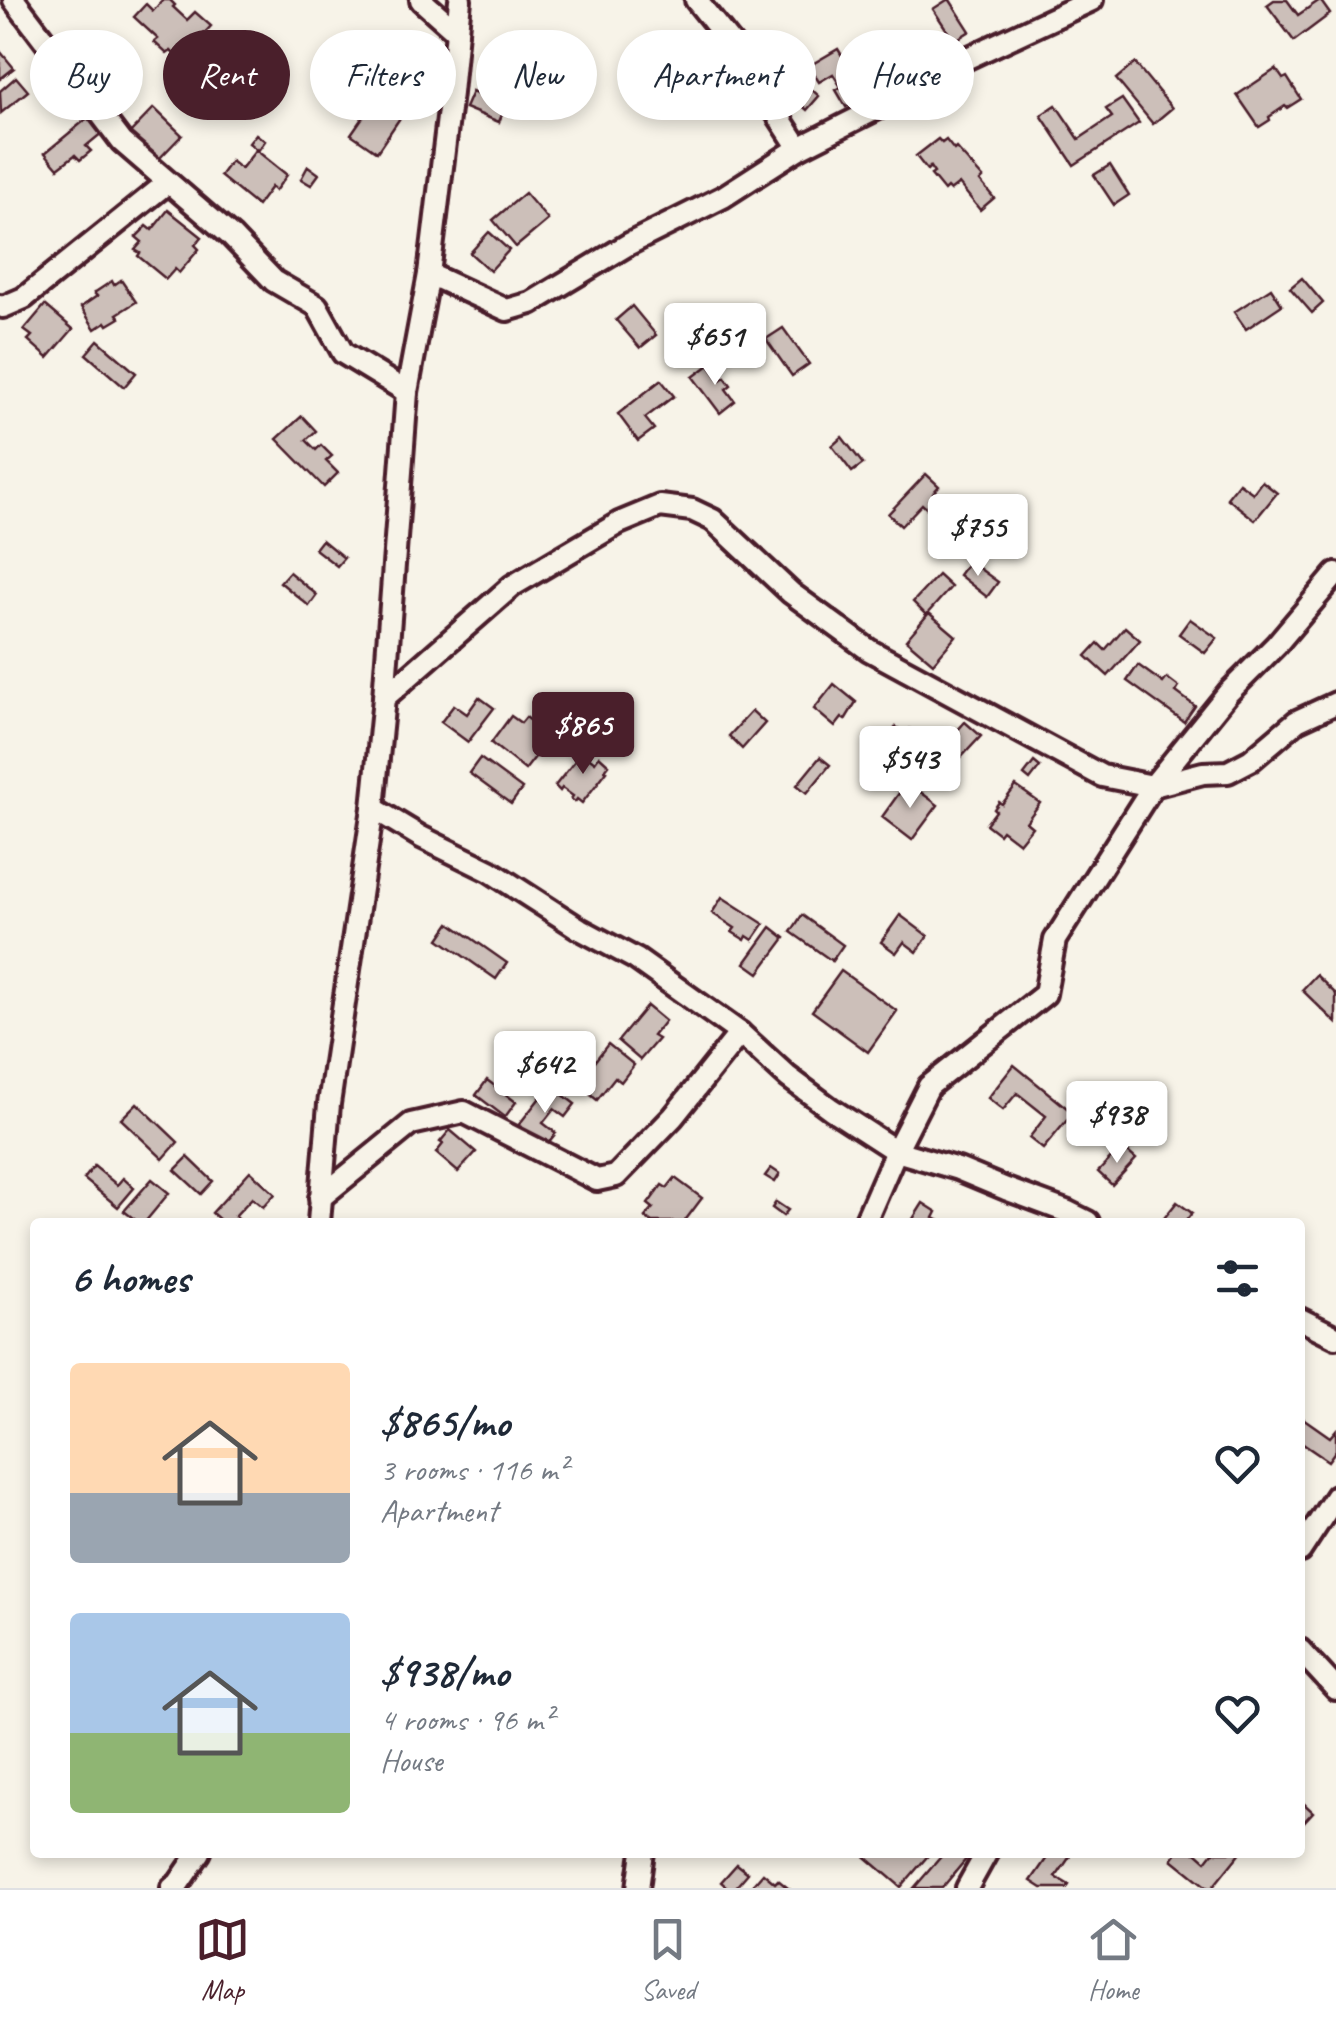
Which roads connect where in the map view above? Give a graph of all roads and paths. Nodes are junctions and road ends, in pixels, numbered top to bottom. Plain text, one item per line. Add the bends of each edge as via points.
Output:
1 (14, 0) edge
2 (421, 0) edge
3 (460, 0) edge
4 (696, 0) edge
5 (1092, 0) edge
6 (457, 32) junction
7 (799, 148) junction
8 (166, 183) junction
9 (429, 274) junction
10 (0, 306) edge
11 (408, 392) junction
12 (1336, 574) edge
13 (384, 698) junction
14 (1336, 702) edge
15 (1153, 786) junction
16 (373, 808) junction
17 (740, 1033) junction
18 (896, 1151) junction
19 (320, 1198) junction
20 (319, 1218) edge
21 (867, 1218) edge
22 (1080, 1218) edge
23 (1305, 1321) edge
24 (1336, 1336) edge
25 (1336, 1496) edge
26 (1305, 1543) edge
27 (1305, 1655) edge
28 (1336, 1689) edge
29 (196, 1858) edge
30 (642, 1858) edge
31 (984, 1858) edge
32 (172, 1888) edge
33 (638, 1888) edge
34 (967, 1888) edge

1 - 8 street via 122,142
2 - 6 street
3 - 6 street
4 - 7 street
5 - 7 street
6 - 9 street
7 - 9 street via 531,304 507,310
8 - 10 street via 24,298
8 - 11 street via 274,280 317,306 344,353
9 - 11 street
11 - 13 street
12 - 15 street
13 - 15 street via 512,586 660,506 713,520 791,592 870,650 1102,776
13 - 16 street
14 - 15 street via 1297,721 1228,772
15 - 18 street via 1055,940 1045,994 929,1086
16 - 17 street via 636,960
16 - 19 street
17 - 18 street via 788,1077
17 - 19 street via 616,1176 597,1180 464,1112 411,1124
18 - 21 street
18 - 22 street
19 - 20 street
23 - 24 street
25 - 26 street
27 - 28 street
29 - 32 street
30 - 33 street
31 - 34 street

